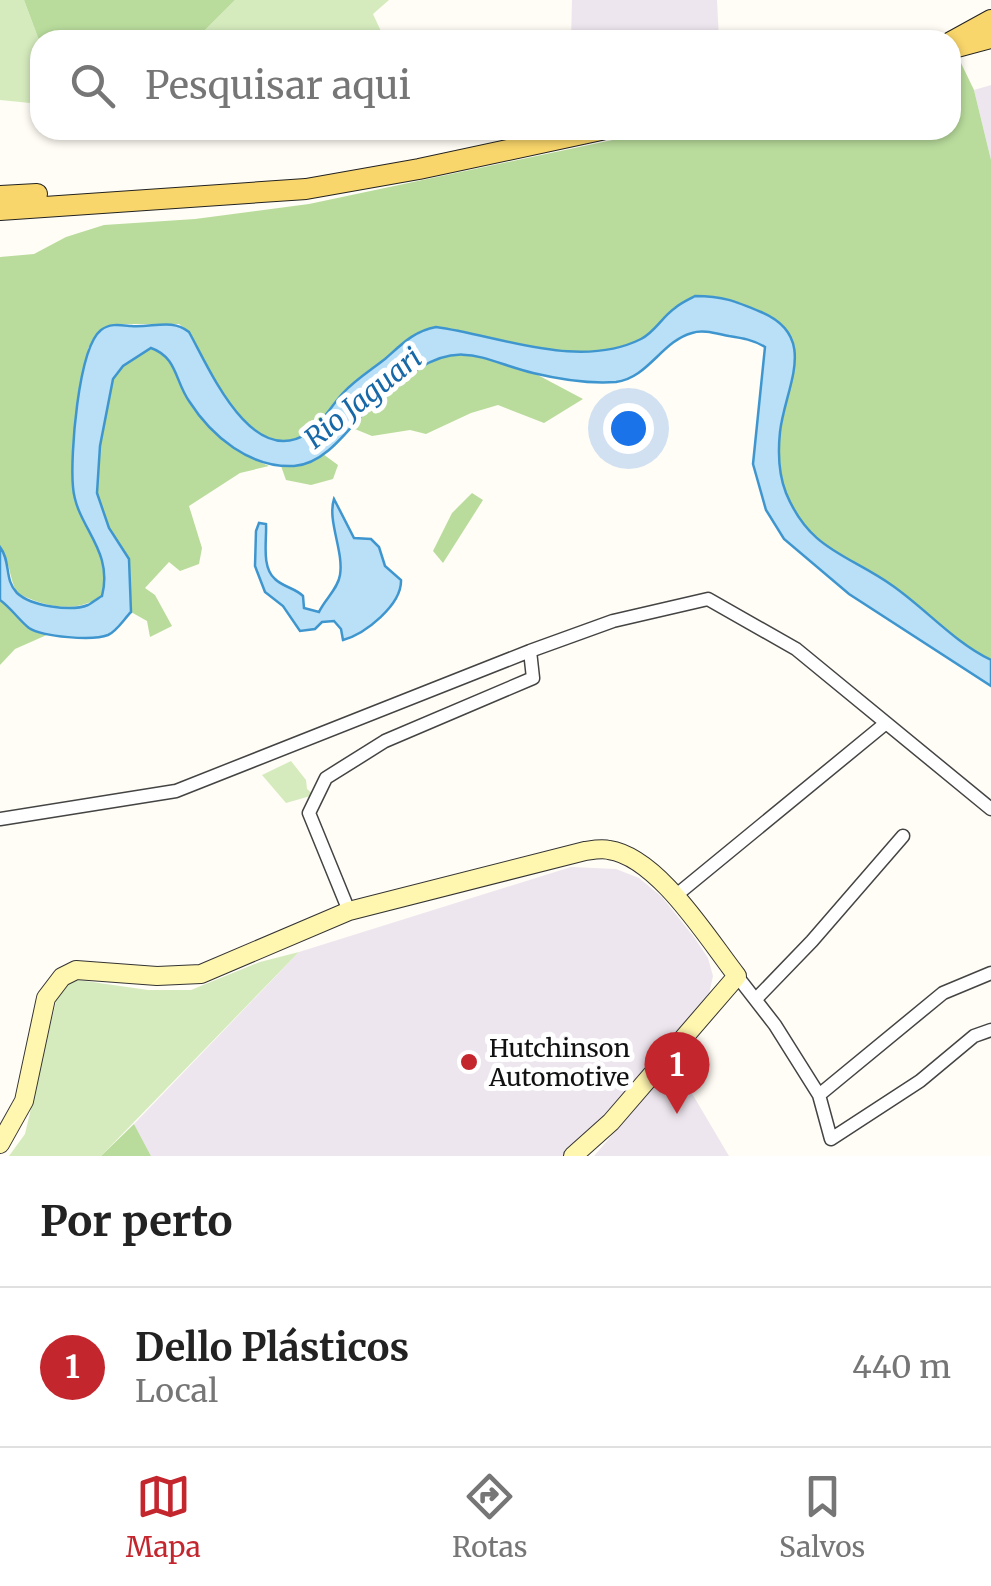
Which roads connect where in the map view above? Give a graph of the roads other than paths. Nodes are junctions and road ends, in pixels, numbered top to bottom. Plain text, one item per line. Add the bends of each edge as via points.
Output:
1 (991, 20) edge
2 (991, 38) edge
3 (961, 39) edge
4 (961, 47) edge
5 (510, 140) edge
6 (554, 140) edge
7 (0, 196) edge
8 (0, 210) edge
9 (530, 650) junction
10 (886, 722) junction
11 (991, 808) edge
12 (0, 820) edge
13 (903, 836) dead end
14 (674, 897) junction
15 (349, 910) junction
16 (991, 972) edge
17 (737, 976) junction
18 (756, 998) junction
19 (991, 1030) edge
20 (819, 1095) junction
21 (0, 1144) edge
22 (574, 1156) edge

1 - 3 main road
2 - 4 main road
5 - 7 main road via 332,176
6 - 8 main road via 306,189
9 - 10 street via 613,621 708,599 796,649
9 - 12 street via 176,790
9 - 15 street via 533,678 385,741 326,778 309,813
10 - 11 street
10 - 14 street
13 - 18 street
14 - 15 street via 651,872 608,849
14 - 17 street
15 - 21 street via 201,974 76,970 62,976 46,998 24,1101
16 - 20 street via 943,993
17 - 18 street
17 - 22 street
18 - 20 street
19 - 20 street via 831,1139

